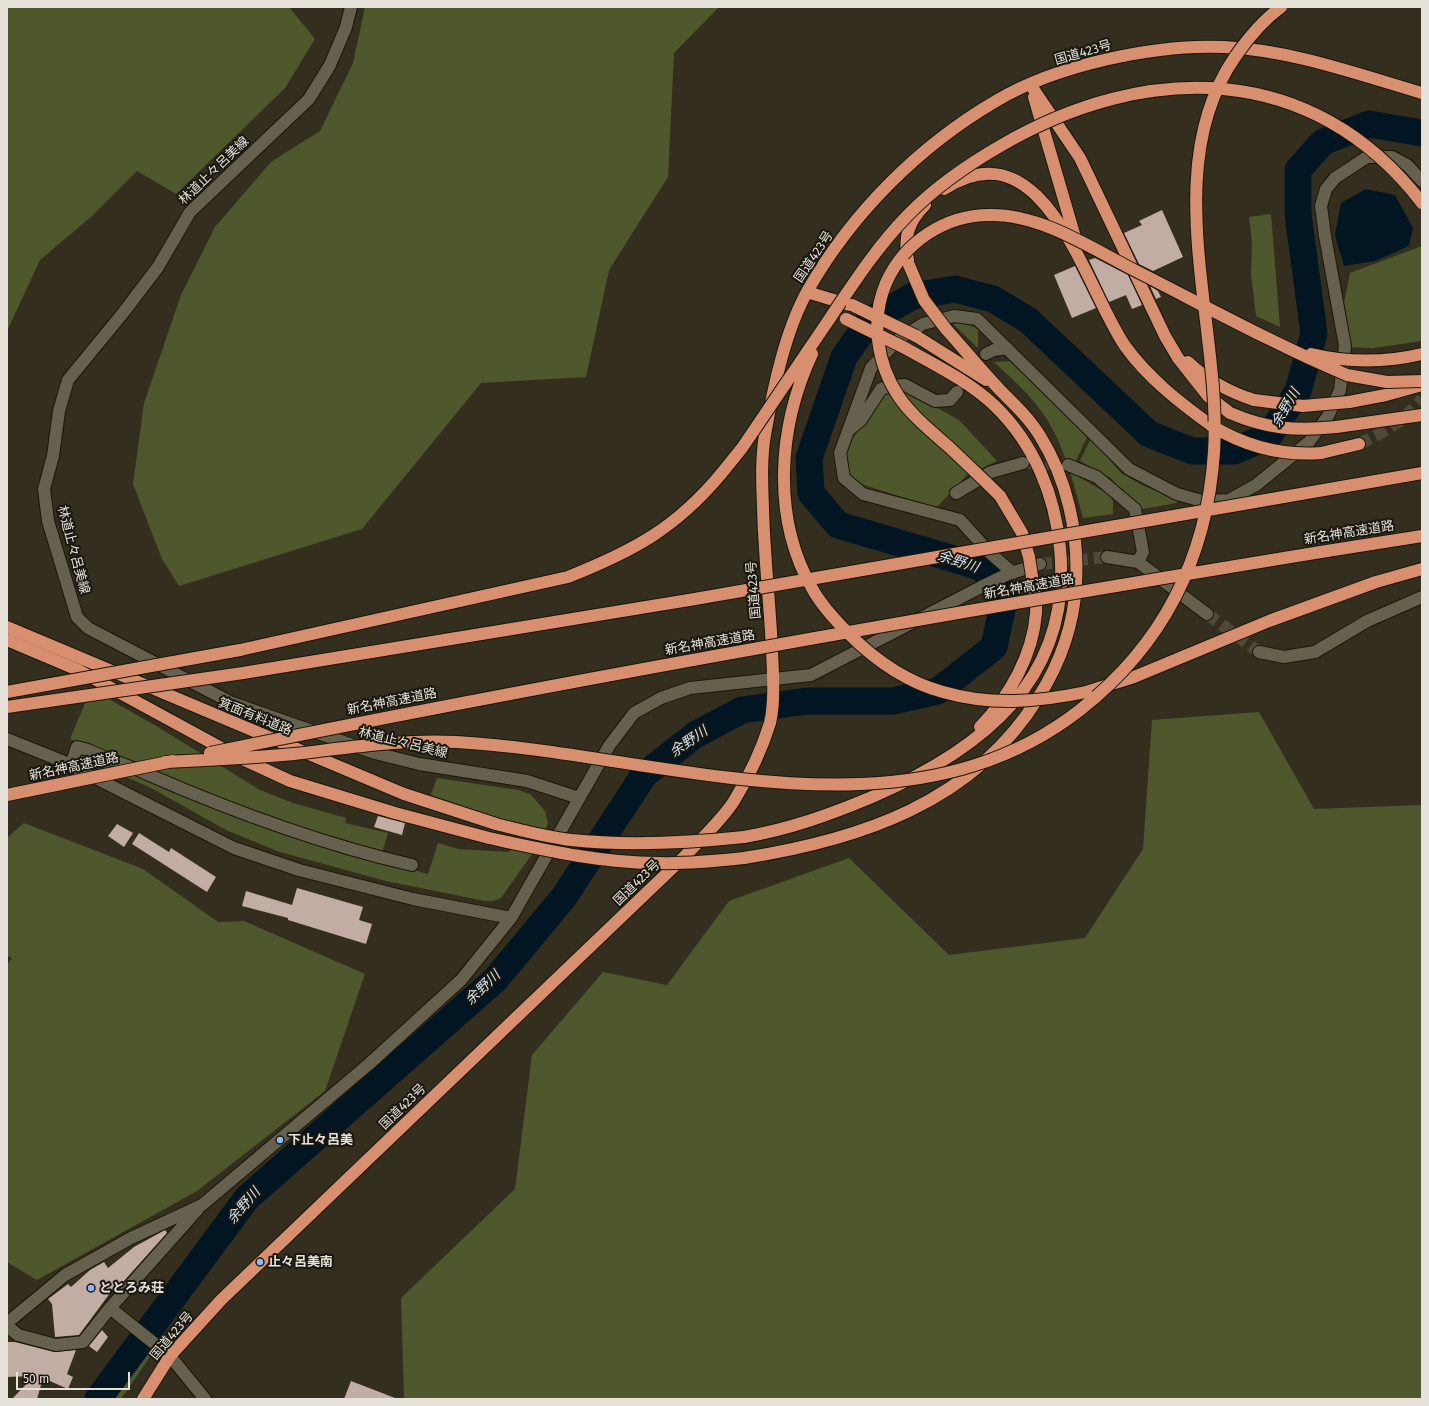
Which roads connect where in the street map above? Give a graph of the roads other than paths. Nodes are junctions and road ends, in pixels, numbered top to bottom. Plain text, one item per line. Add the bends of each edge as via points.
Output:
1 (351, 7) edge
2 (1281, 7) edge
3 (1030, 84) junction
4 (1422, 93) edge
5 (1422, 181) edge
6 (1422, 203) edge
7 (1081, 258) junction
8 (807, 292) junction
9 (826, 324) junction
10 (1165, 336) junction
11 (1007, 348) junction
12 (1294, 350) junction
13 (986, 354) dead end
14 (1422, 354) edge
15 (1422, 381) edge
16 (1422, 384) edge
17 (1000, 390) junction
18 (957, 392) dead end
19 (1422, 415) edge
20 (847, 432) junction
21 (1359, 444) tunnel mouth
22 (1023, 463) tunnel mouth
23 (1068, 465) tunnel mouth
24 (1422, 473) edge
25 (956, 493) dead end
26 (1422, 536) edge
27 (1107, 557) tunnel mouth
28 (1138, 562) junction
29 (1040, 564) tunnel mouth
30 (1422, 569) edge
31 (1010, 574) junction
32 (1422, 597) edge
33 (1207, 614) tunnel mouth
34 (7, 627) edge
35 (7, 640) edge
36 (1258, 652) tunnel mouth
37 (773, 678) junction
38 (7, 692) edge
39 (7, 708) edge
40 (7, 739) edge
41 (946, 759) junction
42 (165, 762) junction
43 (66, 763) junction
44 (7, 795) edge
45 (579, 798) junction
46 (412, 865) dead end
47 (511, 918) junction
48 (202, 1205) junction
49 (110, 1308) junction
50 (7, 1325) edge
51 (165, 1352) junction
52 (143, 1399) edge
53 (204, 1399) edge

1 - 45 street, 林道止々呂美線 via 346,27 330,65 309,100 190,212 158,267 68,380 59,410 53,456 44,489 48,521 77,617 88,628 232,704 376,753 419,764 527,781
2 - 42 highway, bridge via 1255,30 1230,65 1210,107 1198,159 1198,229 1211,358 1214,448 1205,517 1197,545 1183,584 1152,637 1101,694 1072,716 1035,739 1000,756 958,771 892,783 788,783 453,742 384,744
3 - 4 highway, 国道423号 via 1092,63 1125,56 1159,50 1225,47 1286,55
3 - 7 highway
3 - 8 highway, 国道423号 via 998,99 950,130 905,168 863,213
3 - 10 highway via 1080,158
5 - 11 street via 1407,165 1392,157 1367,157 1335,178 1326,189 1322,206 1325,236 1345,346 1340,390 1328,416 1309,442 1256,485 1229,500 1202,501 1176,494 1129,469
6 - 9 highway, bridge via 1391,167 1368,146 1348,132 1303,109 1239,90 1201,87 1132,94 1087,106 1026,132 962,170 932,192 870,259
7 - 17 highway, bridge via 1055,216 1028,188 1006,177 983,174 954,182 941,190 911,222 906,234 905,248 915,283 924,300
7 - 21 highway, bridge via 1110,322 1126,347 1161,386 1212,426 1228,436 1265,448 1305,454
8 - 17 highway, bridge via 852,305 916,336
8 - 37 highway, 国道423号 via 780,366 765,437 762,480 764,547
8 - 41 highway, bridge via 846,319 905,348 974,389 1015,429 1042,473 1052,498 1058,523 1061,556 1059,609 1054,632 1021,694 974,740
9 - 30 highway, bridge via 809,360 789,426 784,456 783,487 786,516 813,590 837,622 871,655 918,684 943,692 999,702 1054,698 1086,692 1134,676 1276,618 1376,582
9 - 38 highway, bridge via 742,448 703,495 646,541 610,560 568,577 240,650
10 - 16 highway, bridge via 1181,356 1208,378 1231,392 1254,400 1303,406 1349,402 1386,395
10 - 19 highway, bridge via 1178,358 1208,396 1230,413 1252,422 1290,429 1336,427
11 - 13 street
11 - 20 street via 977,318 954,316 923,324 899,339 871,368
12 - 14 highway, bridge via 1354,361 1378,361
12 - 15 highway, bridge via 1346,375 1387,382
12 - 41 highway, bridge via 1086,246 1037,224 1013,217 971,216 952,221 934,229 904,254 893,269 880,302 877,324 883,363 899,397 912,414 1000,496 1022,533 1029,557 1036,612 1027,653 1017,675 989,717
17 - 35 highway, bridge via 1026,416 1041,436 1061,480 1074,526 1077,555 1075,608 1069,633 1050,680 1032,709 1006,742 977,770 950,789 883,822 813,845 744,858 658,864 573,856 489,838 290,781 229,752 78,670
18 - 20 street via 950,400 935,401 905,385 881,389 861,420
20 - 31 street via 840,453 844,478 863,494 960,520
22 - 25 street via 991,472
23 - 28 street via 1097,477 1135,509 1143,552
24 - 39 highway, bridge via 690,600 243,673
26 - 42 highway, 新名神高速道路, bridge via 1109,587 515,692
27 - 28 street
28 - 33 street
29 - 31 street
31 - 37 street via 811,675
32 - 36 street via 1367,621 1315,652 1284,657
34 - 41 highway, 箕面有料道路, bridge via 404,794 496,824 570,840 662,843 744,837 780,831 810,822 904,783
37 - 45 street via 690,688 661,698 634,713 608,746
37 - 51 highway, 国道423号 via 770,722 757,755 733,802 686,855
40 - 43 street
42 - 44 highway, 新名神高速道路, bridge
43 - 46 street via 77,747 88,750 263,820
43 - 47 street via 234,848 299,870 413,899
45 - 47 street
47 - 48 street via 461,980 369,1064
48 - 49 street
48 - 50 street via 131,1238 65,1275
49 - 50 street via 83,1342 56,1345 18,1335
49 - 51 street
51 - 52 highway, 国道423号
51 - 53 street

